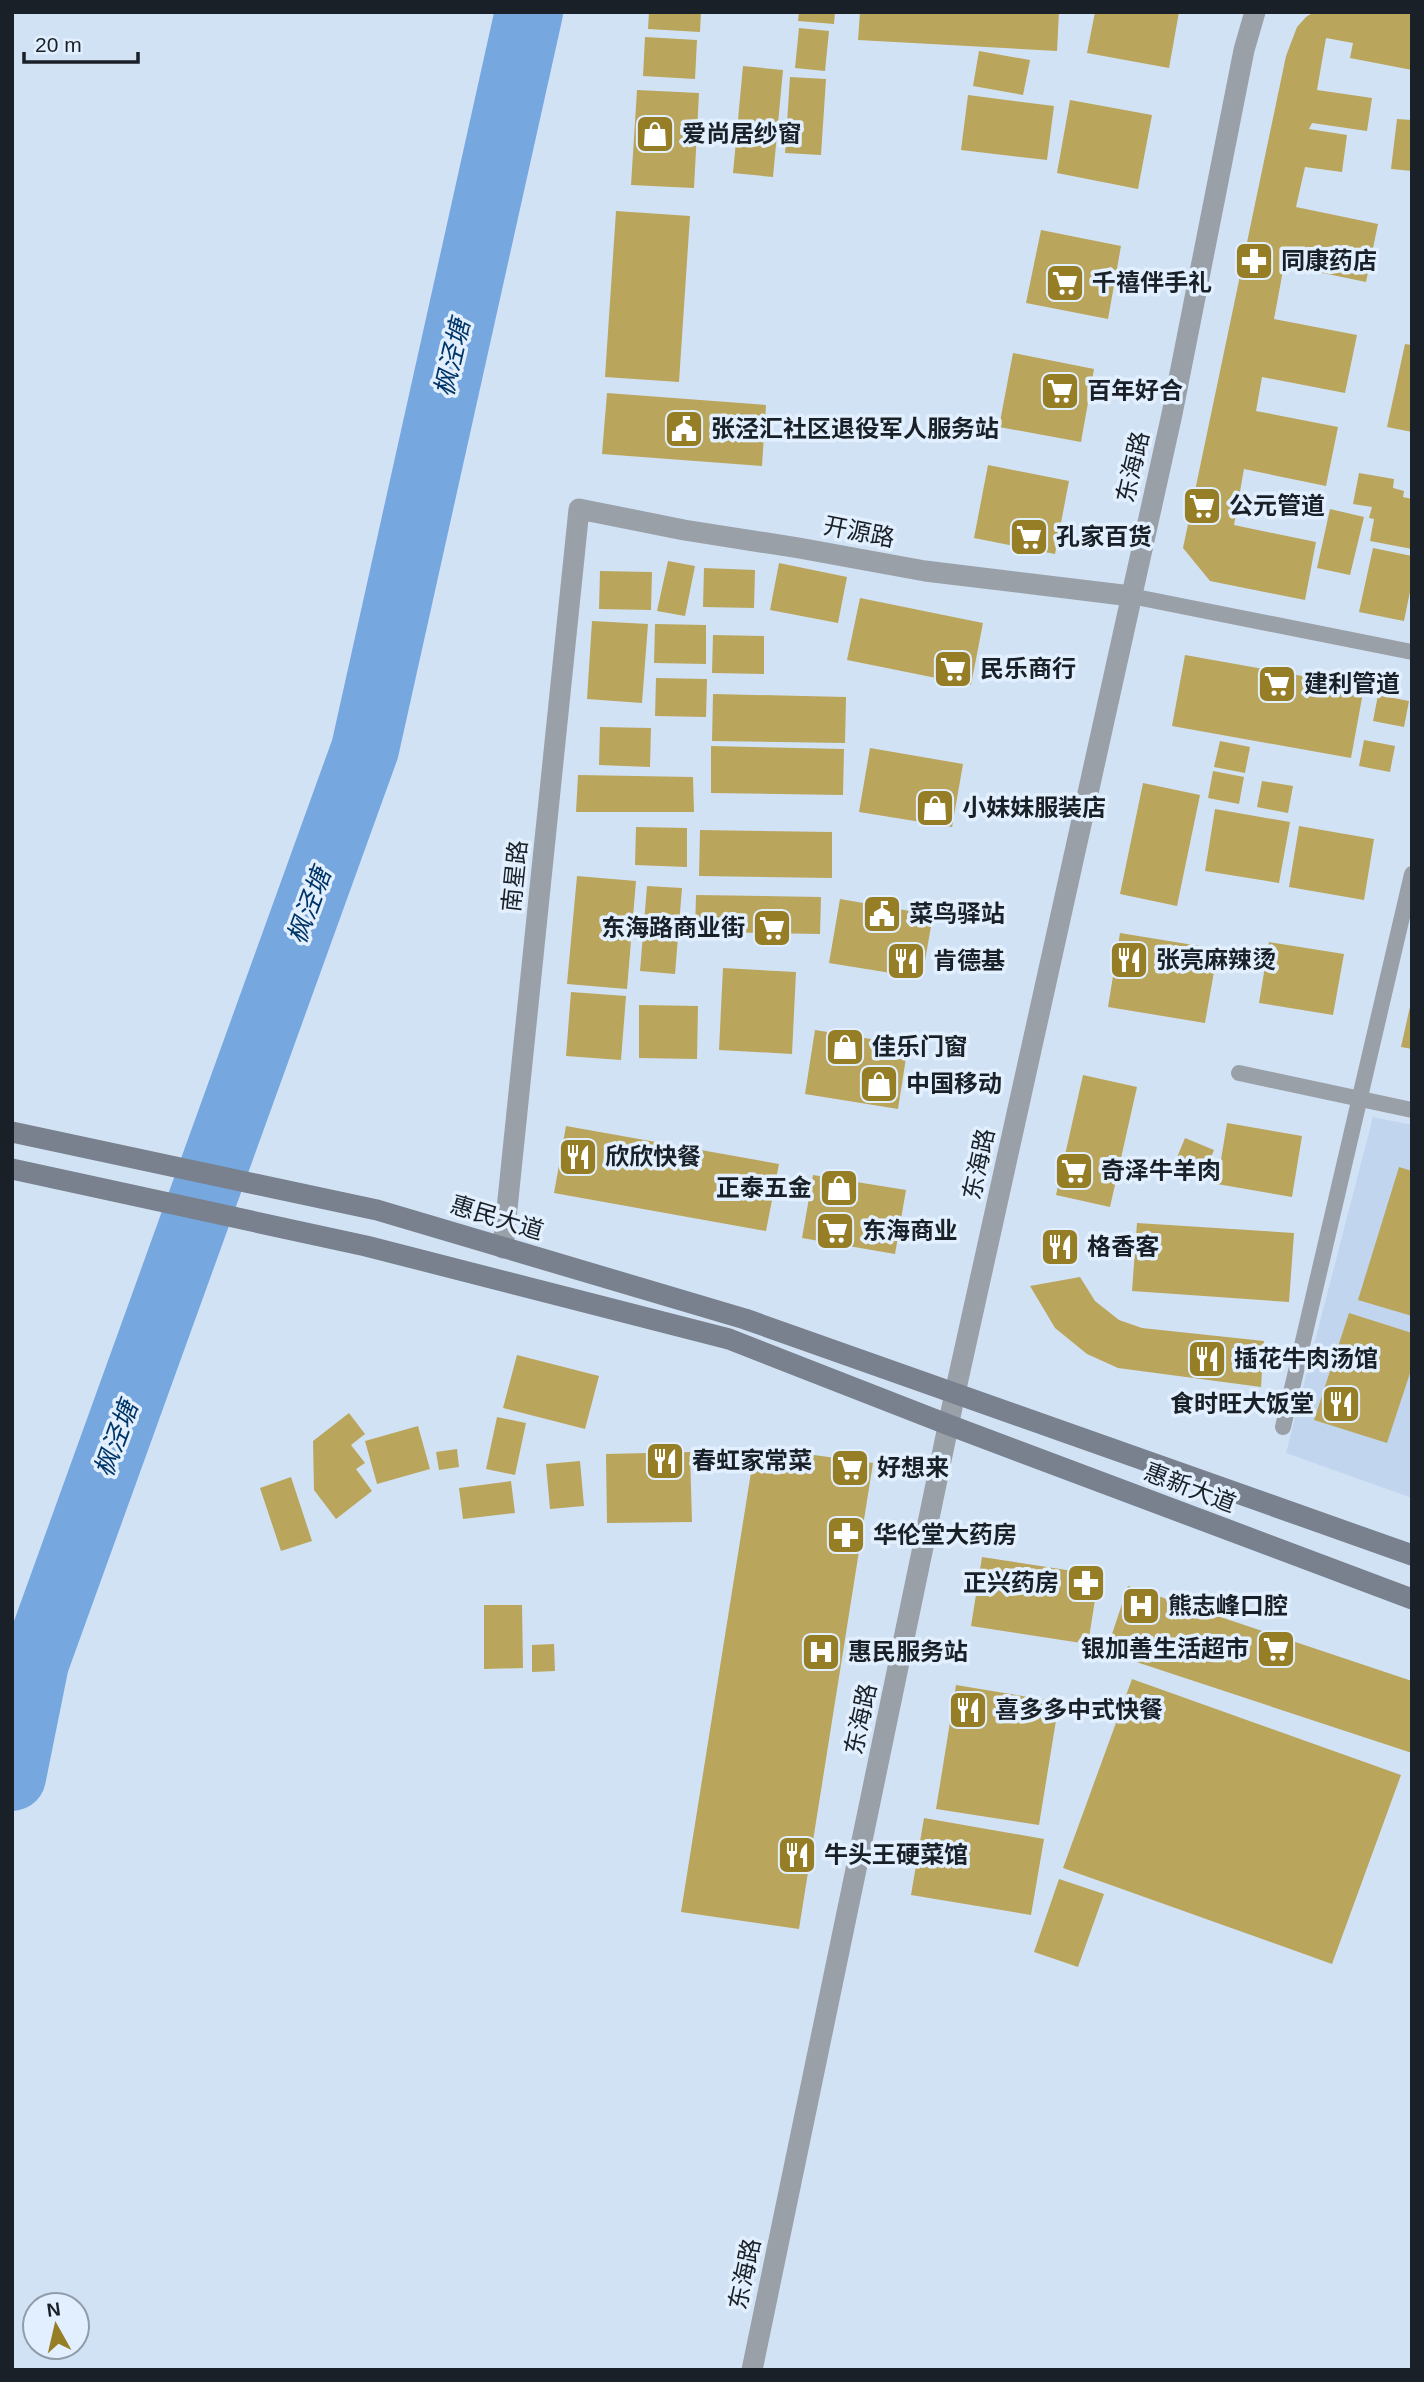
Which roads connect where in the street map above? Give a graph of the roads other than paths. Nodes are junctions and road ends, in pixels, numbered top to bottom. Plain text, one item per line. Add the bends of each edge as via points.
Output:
1 (1255, 12) edge
2 (579, 509) joint
3 (1131, 596) junction
4 (1412, 652) edge
5 (1412, 874) edge
6 (1239, 1073) dead end
7 (1359, 1100) junction
8 (1412, 1110) edge
9 (12, 1132) edge
10 (12, 1169) edge
11 (503, 1248) junction
12 (956, 1393) junction
13 (949, 1425) junction
14 (1283, 1427) dead end
15 (1412, 1555) edge
16 (1412, 1599) edge
17 (752, 2370) edge

1 - 3 street, 东海路
2 - 3 street, 开源路 via 925,571
2 - 11 street, 南星路
3 - 4 lane
3 - 12 street, 东海路
5 - 7 lane
6 - 7 lane
7 - 8 lane
7 - 14 lane
9 - 11 main road, 惠民大道 via 377,1210
10 - 13 main road via 366,1246 729,1339
11 - 12 main road, 惠民大道 via 745,1319
12 - 13 street, 东海路
12 - 15 main road, 惠新大道
13 - 16 main road, 惠新大道
13 - 17 street, 东海路

